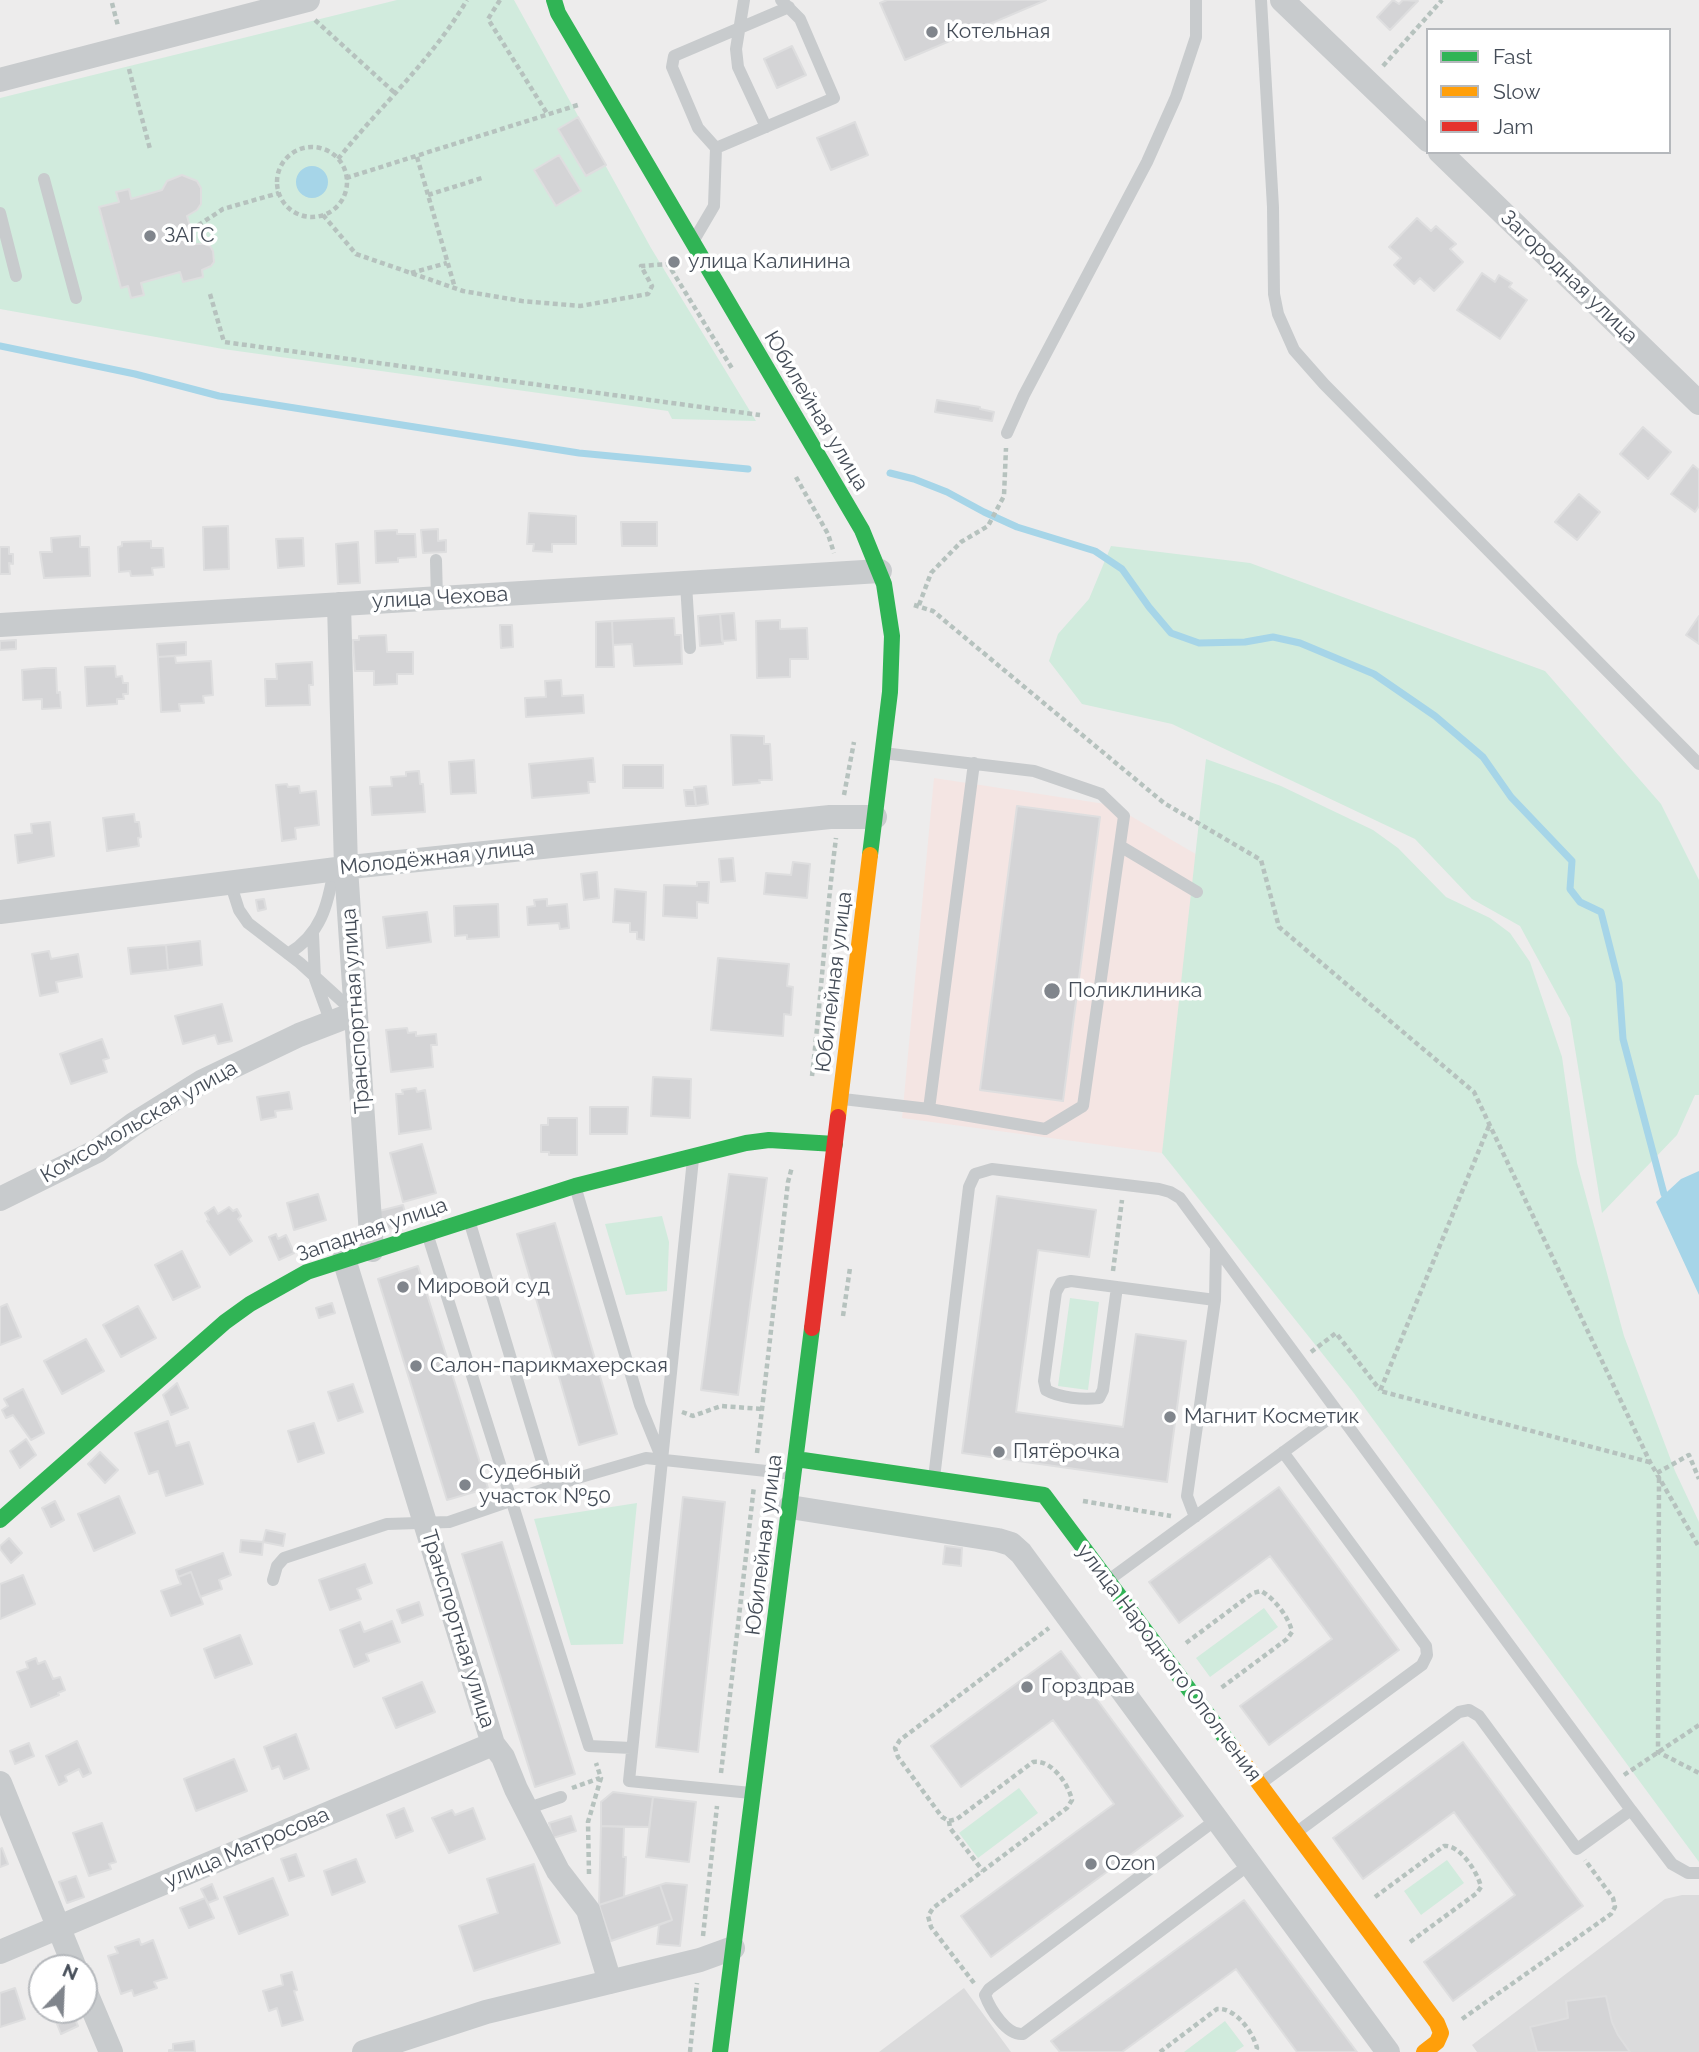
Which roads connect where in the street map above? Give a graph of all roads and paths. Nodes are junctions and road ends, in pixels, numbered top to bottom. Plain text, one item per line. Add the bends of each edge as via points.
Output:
1 (307, 0) edge
2 (467, 0) edge
3 (500, 0) edge
4 (554, 0) edge
5 (744, 0) edge
6 (1196, 0) edge
7 (1261, 0) edge
8 (1282, 0) edge
9 (1442, 0) edge
10 (112, 3) dead end
11 (785, 4) edge
12 (739, 28) junction
13 (124, 48) junction
14 (0, 80) edge
15 (1368, 83) junction
16 (396, 94) junction
17 (582, 104) dead end
18 (548, 116) junction
19 (766, 127) junction
20 (1426, 139) edge
21 (716, 148) junction
22 (150, 149) dead end
23 (1442, 154) edge
24 (416, 157) junction
25 (338, 159) junction
26 (346, 178) junction
27 (482, 178) dead end
28 (44, 179) dead end
29 (279, 193) junction
30 (428, 195) junction
31 (0, 214) edge
32 (323, 215) junction
33 (191, 230) dead end
34 (692, 243) junction
35 (447, 263) junction
36 (410, 273) junction
37 (16, 276) dead end
38 (455, 289) junction
39 (210, 294) dead end
40 (76, 298) dead end
41 (739, 380) dead end
42 (753, 403) dead end
43 (1699, 403) edge
44 (760, 415) junction
45 (765, 423) dead end
46 (1007, 433) joint
47 (795, 475) dead end
48 (436, 560) dead end
49 (880, 572) junction
50 (846, 573) junction
51 (686, 583) junction
52 (437, 598) junction
53 (888, 603) junction
54 (339, 604) junction
55 (919, 605) junction
56 (0, 625) edge
57 (690, 648) dead end
58 (855, 735) dead end
59 (883, 753) junction
60 (974, 763) junction
61 (1699, 764) edge
62 (840, 817) junction
63 (875, 817) junction
64 (1120, 846) junction
65 (340, 869) junction
66 (230, 882) junction
67 (1197, 892) dead end
68 (0, 912) edge
69 (313, 934) junction
70 (288, 954) junction
71 (315, 979) junction
72 (356, 1013) junction
73 (331, 1023) junction
74 (811, 1086) dead end
75 (841, 1099) junction
76 (929, 1109) junction
77 (1490, 1125) junction
78 (800, 1141) junction
79 (835, 1144) junction
80 (694, 1155) junction
81 (1124, 1185) junction
82 (575, 1186) junction
83 (0, 1199) edge
84 (469, 1219) junction
85 (427, 1233) junction
86 (1216, 1247) junction
87 (372, 1250) junction
88 (344, 1259) junction
89 (850, 1268) dead end
90 (1114, 1286) junction
91 (1215, 1300) junction
92 (845, 1312) dead end
93 (1300, 1360) junction
94 (1380, 1391) junction
95 (669, 1407) junction
96 (762, 1409) junction
97 (1338, 1412) junction
98 (1283, 1452) junction
99 (663, 1460) junction
100 (1650, 1462) junction
101 (795, 1467) junction
102 (755, 1470) junction
103 (1658, 1475) junction
104 (934, 1478) junction
105 (1699, 1479) edge
106 (550, 1488) junction
107 (511, 1500) junction
108 (1082, 1501) dead end
109 (790, 1507) junction
110 (1195, 1517) junction
111 (0, 1520) edge
112 (425, 1524) junction
113 (1180, 1528) junction
114 (1699, 1547) edge
115 (273, 1580) dead end
116 (1108, 1581) junction
117 (1067, 1615) junction
118 (1165, 1658) junction
119 (1200, 1704) junction
120 (1699, 1725) edge
121 (493, 1744) junction
122 (589, 1746) junction
123 (631, 1748) junction
124 (1658, 1752) junction
125 (1699, 1773) edge
126 (601, 1778) junction
127 (0, 1783) edge
128 (1611, 1783) junction
129 (1259, 1784) junction
130 (719, 1790) junction
131 (754, 1793) junction
132 (561, 1797) joint
133 (526, 1809) junction
134 (1631, 1810) junction
135 (1217, 1819) junction
136 (949, 1821) junction
137 (1295, 1833) junction
138 (1577, 1849) junction
139 (1250, 1864) junction
140 (983, 1871) junction
141 (1699, 1873) edge
142 (588, 1910) junction
143 (1354, 1912) junction
144 (59, 1928) junction
145 (733, 1948) junction
146 (0, 1952) edge
147 (69, 1954) edge
148 (1388, 1958) junction
149 (700, 1960) junction
150 (610, 1982) junction
151 (985, 1995) junction
152 (98, 2021) edge
153 (1441, 2033) junction
154 (111, 2052) edge
155 (364, 2052) edge
156 (690, 2052) edge
157 (720, 2052) edge
158 (1160, 2052) edge
159 (1255, 2052) edge
160 (1388, 2052) edge
161 (1424, 2052) edge

1 - 13 street
1 - 16 path via 310,15
2 - 16 path via 430,56
3 - 18 path via 488,19
4 - 34 main road, Юбилейная улица
5 - 12 lane
6 - 46 lane via 1196,37 1176,97
7 - 61 lane via 1274,294 1294,350
8 - 15 street
9 - 15 path
10 - 13 path
11 - 12 lane
11 - 19 lane via 800,19 834,98
12 - 19 lane via 738,67
12 - 21 lane via 674,55 672,67 698,128
13 - 14 street
13 - 22 path
15 - 20 street
16 - 25 path
17 - 18 path
18 - 24 path
19 - 21 lane
21 - 34 lane via 714,206
23 - 43 street, Загородная улица
24 - 26 path
24 - 30 path
25 - 26 path
25 - 29 path via 320,148 299,149 281,165
26 - 32 path via 344,197
27 - 30 path
28 - 40 lane
29 - 32 path via 291,210
29 - 33 path via 223,209
30 - 35 path
31 - 37 lane
32 - 36 path via 356,254
34 - 49 main road, Юбилейная улица via 862,530
35 - 36 path
35 - 38 path
36 - 38 path
38 - 41 path via 580,306 648,294 652,286 641,266 668,264
39 - 44 path via 223,342
42 - 44 path
44 - 45 path
46 - 55 path via 1003,496 988,526 961,542 931,573
47 - 50 path
48 - 52 lane
49 - 50 street, улица Чехова
49 - 53 main road, Юбилейная улица
50 - 51 street, улица Чехова
51 - 52 street, улица Чехова
51 - 57 lane
52 - 54 street, улица Чехова
53 - 55 path
53 - 59 main road, Юбилейная улица via 892,644
54 - 56 street, улица Чехова
54 - 65 street, Транспортная улица
55 - 77 path via 933,611 1164,803 1261,860 1279,927 1474,1092
58 - 62 path
59 - 60 lane
59 - 63 main road, Юбилейная улица
60 - 64 lane via 1034,771 1101,794 1124,816
60 - 76 lane
62 - 63 street, Молодёжная улица
62 - 65 street, Молодёжная улица
62 - 74 path
63 - 75 main road, Юбилейная улица
64 - 67 lane
64 - 76 lane via 1083,1106 1045,1129
65 - 66 street, Молодёжная улица
65 - 69 lane
65 - 72 street, Транспортная улица
66 - 68 street, Молодёжная улица
66 - 70 lane via 248,923
69 - 70 lane
69 - 71 lane
70 - 71 lane
71 - 72 lane
71 - 73 lane
72 - 73 street, Комсомольская улица
72 - 87 street, Транспортная улица
73 - 83 street, Комсомольская улица via 203,1081 97,1151
75 - 76 lane
75 - 79 main road, Юбилейная улица
77 - 94 path
77 - 100 path
78 - 79 main road, Западная улица
78 - 80 main road, Западная улица via 757,1142
78 - 96 path via 788,1182
79 - 101 main road, Юбилейная улица
80 - 82 main road, Западная улица
80 - 95 lane
81 - 86 lane via 1170,1192 1180,1198
81 - 90 path
81 - 104 lane via 992,1169 975,1174 969,1186
82 - 84 main road, Западная улица
82 - 99 lane via 640,1405
84 - 85 main road, Западная улица
84 - 106 lane
85 - 87 main road, Западная улица
85 - 107 lane
86 - 91 lane
86 - 93 lane
87 - 88 main road, Западная улица
88 - 111 main road, Западная улица via 283,1284 233,1316
88 - 112 street, Транспортная улица
89 - 92 path
90 - 90 lane via 1099,1398 1046,1390 1056,1292 1061,1283
90 - 91 lane
91 - 110 lane via 1187,1496
93 - 94 path via 1336,1333
93 - 97 lane
94 - 100 path
95 - 96 path via 693,1416 721,1406
95 - 99 lane
96 - 102 path
97 - 98 lane
97 - 128 lane
98 - 110 lane
98 - 129 lane via 1426,1646 1427,1655 1422,1665
99 - 102 lane
99 - 106 lane via 646,1458
99 - 123 lane
100 - 103 path
101 - 102 lane
101 - 104 main road, улица Народного Ополчения
101 - 109 main road, Юбилейная улица
102 - 130 path
103 - 105 path via 1689,1455
103 - 114 path
103 - 124 path
104 - 116 main road, улица Народного Ополчения via 1044,1495
106 - 107 lane
107 - 112 lane via 449,1522
107 - 122 lane
108 - 113 path via 1170,1514
109 - 117 street via 1011,1545
109 - 131 main road, Юбилейная улица
110 - 113 lane
112 - 115 lane via 387,1524 285,1558
112 - 121 street, Транспортная улица
113 - 116 lane
116 - 118 main road, улица Народного Ополчения
117 - 135 street
117 - 136 path via 895,1748
118 - 119 main road, улица Народного Ополчения
118 - 119 path via 1253,1593 1270,1596 1292,1632
119 - 129 main road, улица Народного Ополчения
120 - 124 path
121 - 133 street, Транспортная улица
121 - 144 street, улица Матросова
122 - 123 lane
122 - 126 path
123 - 130 lane via 629,1781
124 - 125 path
124 - 128 path
126 - 132 path via 571,1788
126 - 142 path via 588,1822
127 - 144 street
128 - 134 lane
129 - 137 main road, улица Народного Ополчения
130 - 131 lane
130 - 149 path
131 - 145 main road, Юбилейная улица
132 - 133 lane
133 - 142 street, Транспортная улица via 558,1871
134 - 138 lane
134 - 141 lane via 1672,1864
135 - 139 street
135 - 151 lane
136 - 140 path
136 - 140 path via 1033,1762 1050,1765 1070,1791 1072,1800 1067,1808
137 - 138 lane via 1460,1712 1469,1710 1479,1716
137 - 143 main road, улица Народного Ополчения
138 - 153 path via 1614,1898 1611,1914
139 - 151 lane via 1023,2034 1010,2032
139 - 160 street
140 - 151 path via 928,1916 931,1927
142 - 150 street, Транспортная улица
143 - 148 main road, улица Народного Ополчения
143 - 148 path via 1444,1846 1457,1849 1481,1887
144 - 146 street, улица Матросова
144 - 147 street
145 - 149 street
145 - 157 main road, Юбилейная улица
148 - 153 main road, улица Народного Ополчения
149 - 150 street
149 - 156 path
150 - 155 street via 486,2012
152 - 154 street
153 - 161 main road
158 - 159 path via 1224,2009 1234,2012 1255,2041

